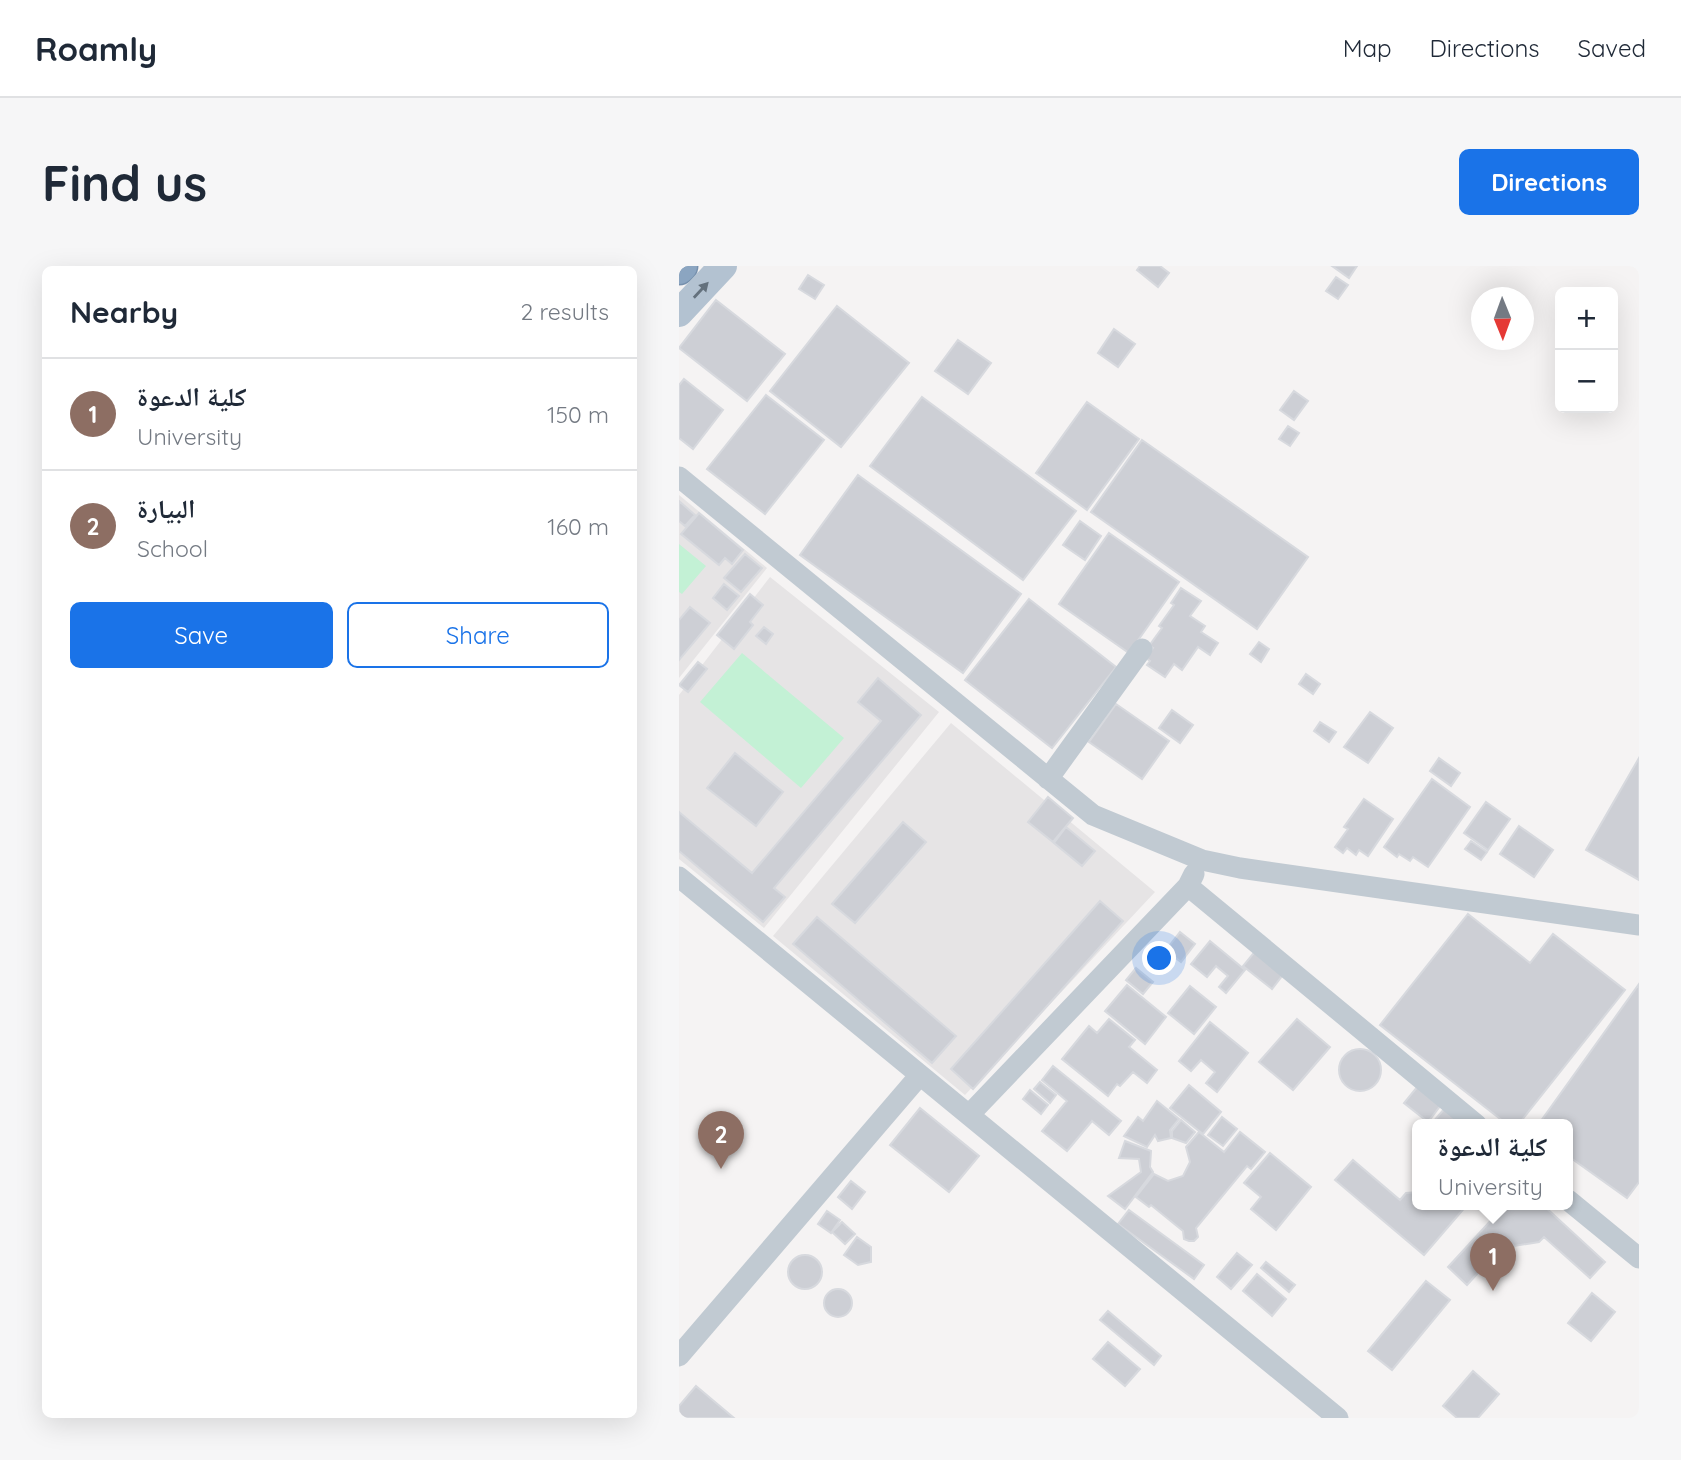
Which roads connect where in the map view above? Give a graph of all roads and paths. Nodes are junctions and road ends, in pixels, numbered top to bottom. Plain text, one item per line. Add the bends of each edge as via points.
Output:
1 (723, 266) edge
2 (679, 313) edge
3 (679, 477) edge
4 (1142, 649) dead end
5 (1048, 779) junction
6 (1202, 860) junction
7 (679, 877) edge
8 (1188, 886) junction
9 (1639, 925) edge
10 (920, 1075) junction
11 (969, 1115) junction
12 (1470, 1119) edge
13 (1573, 1204) edge
14 (1639, 1258) edge
15 (679, 1356) edge
16 (1338, 1418) edge

2 -> 1 main road
3 - 5 street
4 - 5 street
5 - 6 street via 1093,816
6 - 8 street
6 - 9 street
7 - 10 street
8 - 11 street
8 - 12 street
10 - 11 street
10 - 15 street
11 - 16 street
13 - 14 street

